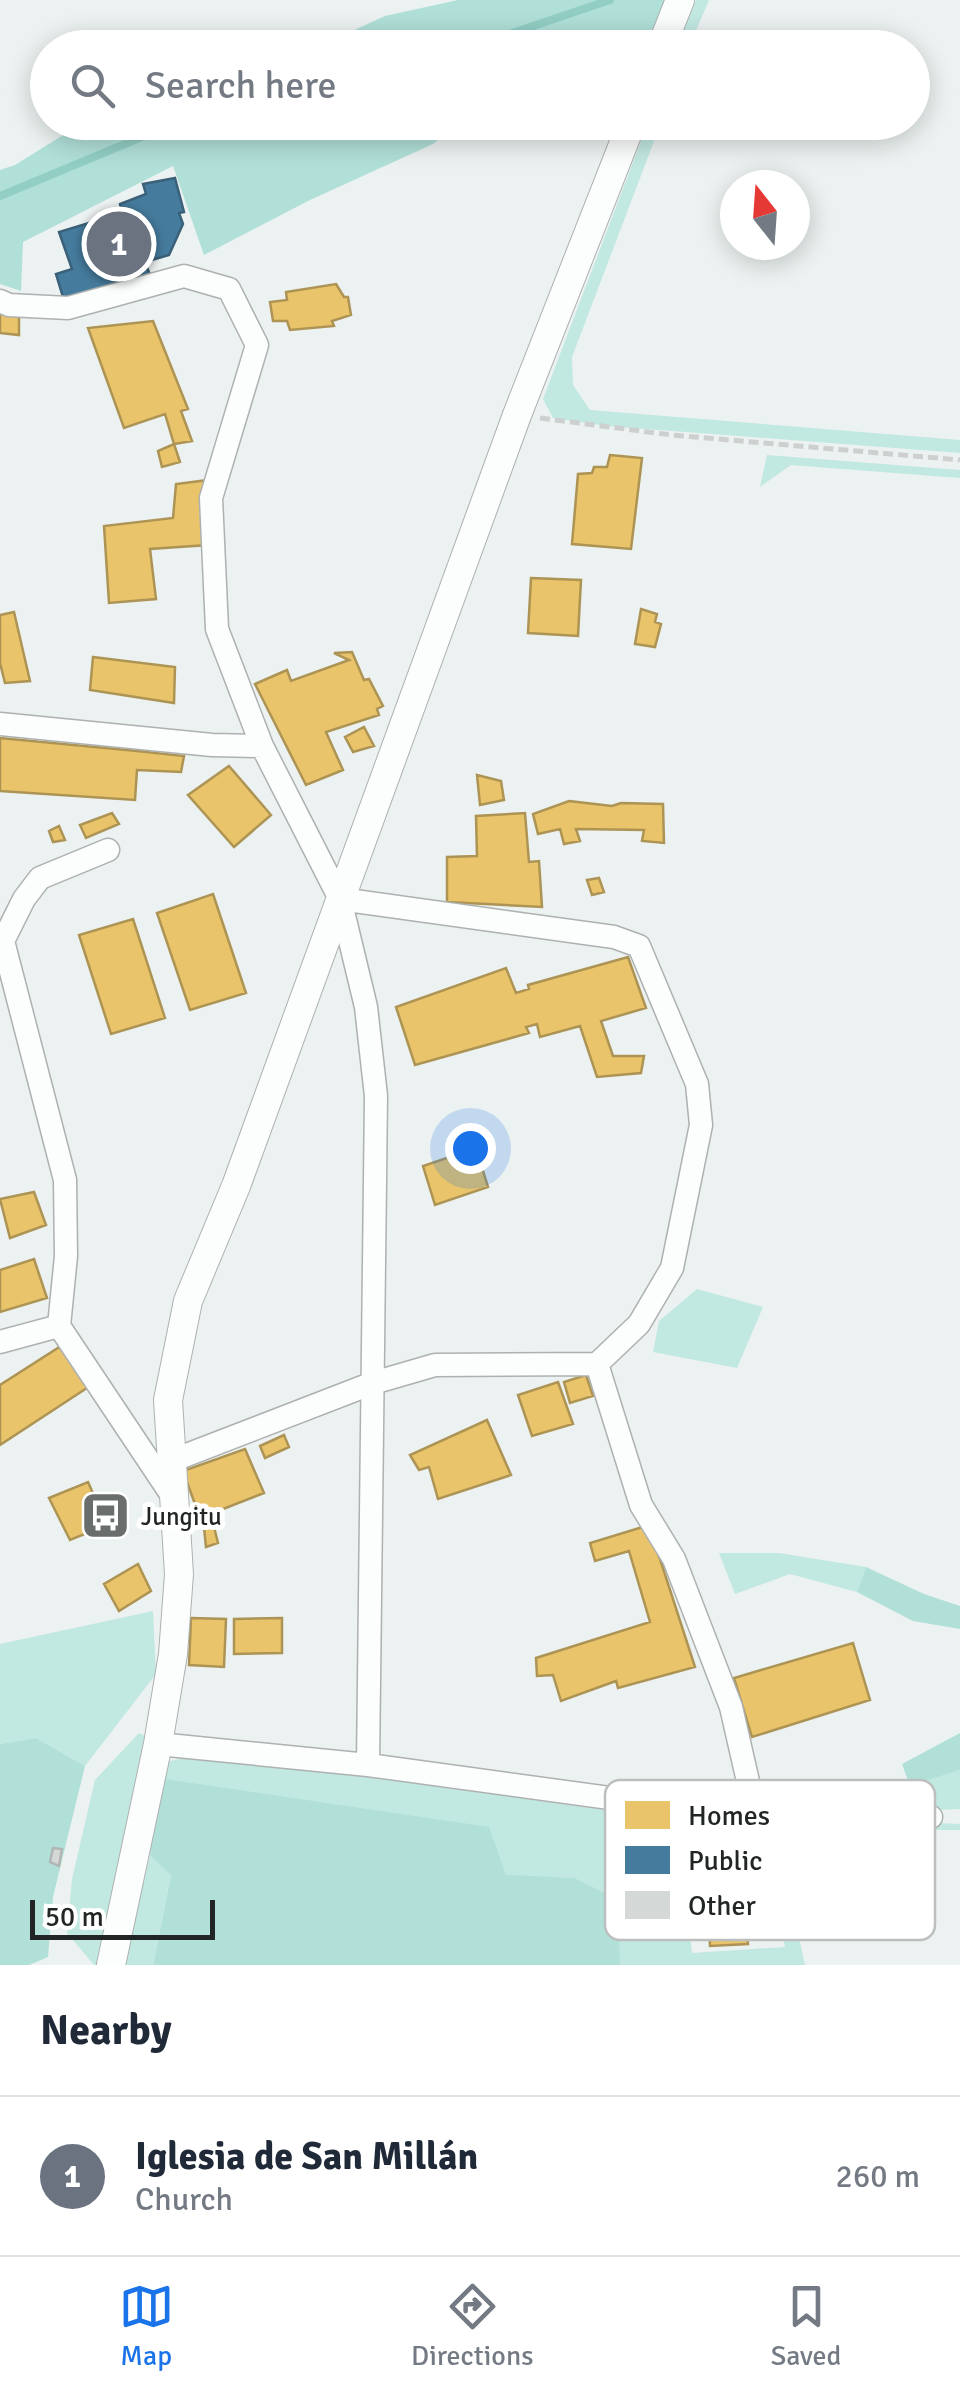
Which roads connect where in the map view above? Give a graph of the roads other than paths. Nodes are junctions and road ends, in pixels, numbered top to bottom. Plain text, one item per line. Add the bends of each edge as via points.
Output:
1 (680, 0) edge
2 (668, 30) edge
3 (625, 140) edge
4 (0, 301) edge
5 (0, 724) edge
6 (262, 746) junction
7 (108, 850) dead end
8 (340, 899) junction
9 (59, 1326) junction
10 (0, 1342) edge
11 (598, 1364) junction
12 (374, 1383) junction
13 (171, 1461) junction
14 (173, 1497) junction
15 (158, 1744) junction
16 (368, 1765) junction
17 (748, 1780) edge
18 (605, 1797) edge
19 (111, 1965) edge

1 - 2 street
3 - 8 street
4 - 6 street via 68,308 184,276 229,289 257,345 212,498 217,629
5 - 6 street
6 - 8 street
7 - 9 street via 40,878 3,940 65,1180
8 - 11 street via 614,937 639,946 697,1084 701,1125 672,1268 640,1324
8 - 12 street via 366,1007 376,1096
8 - 13 street via 188,1301 168,1400
9 - 10 street
9 - 14 street
11 - 12 street via 435,1365
11 - 17 street via 642,1504 674,1559 731,1707
12 - 13 street
12 - 16 street
13 - 14 street
14 - 15 street via 179,1574
15 - 16 street
15 - 19 street
16 - 18 street

